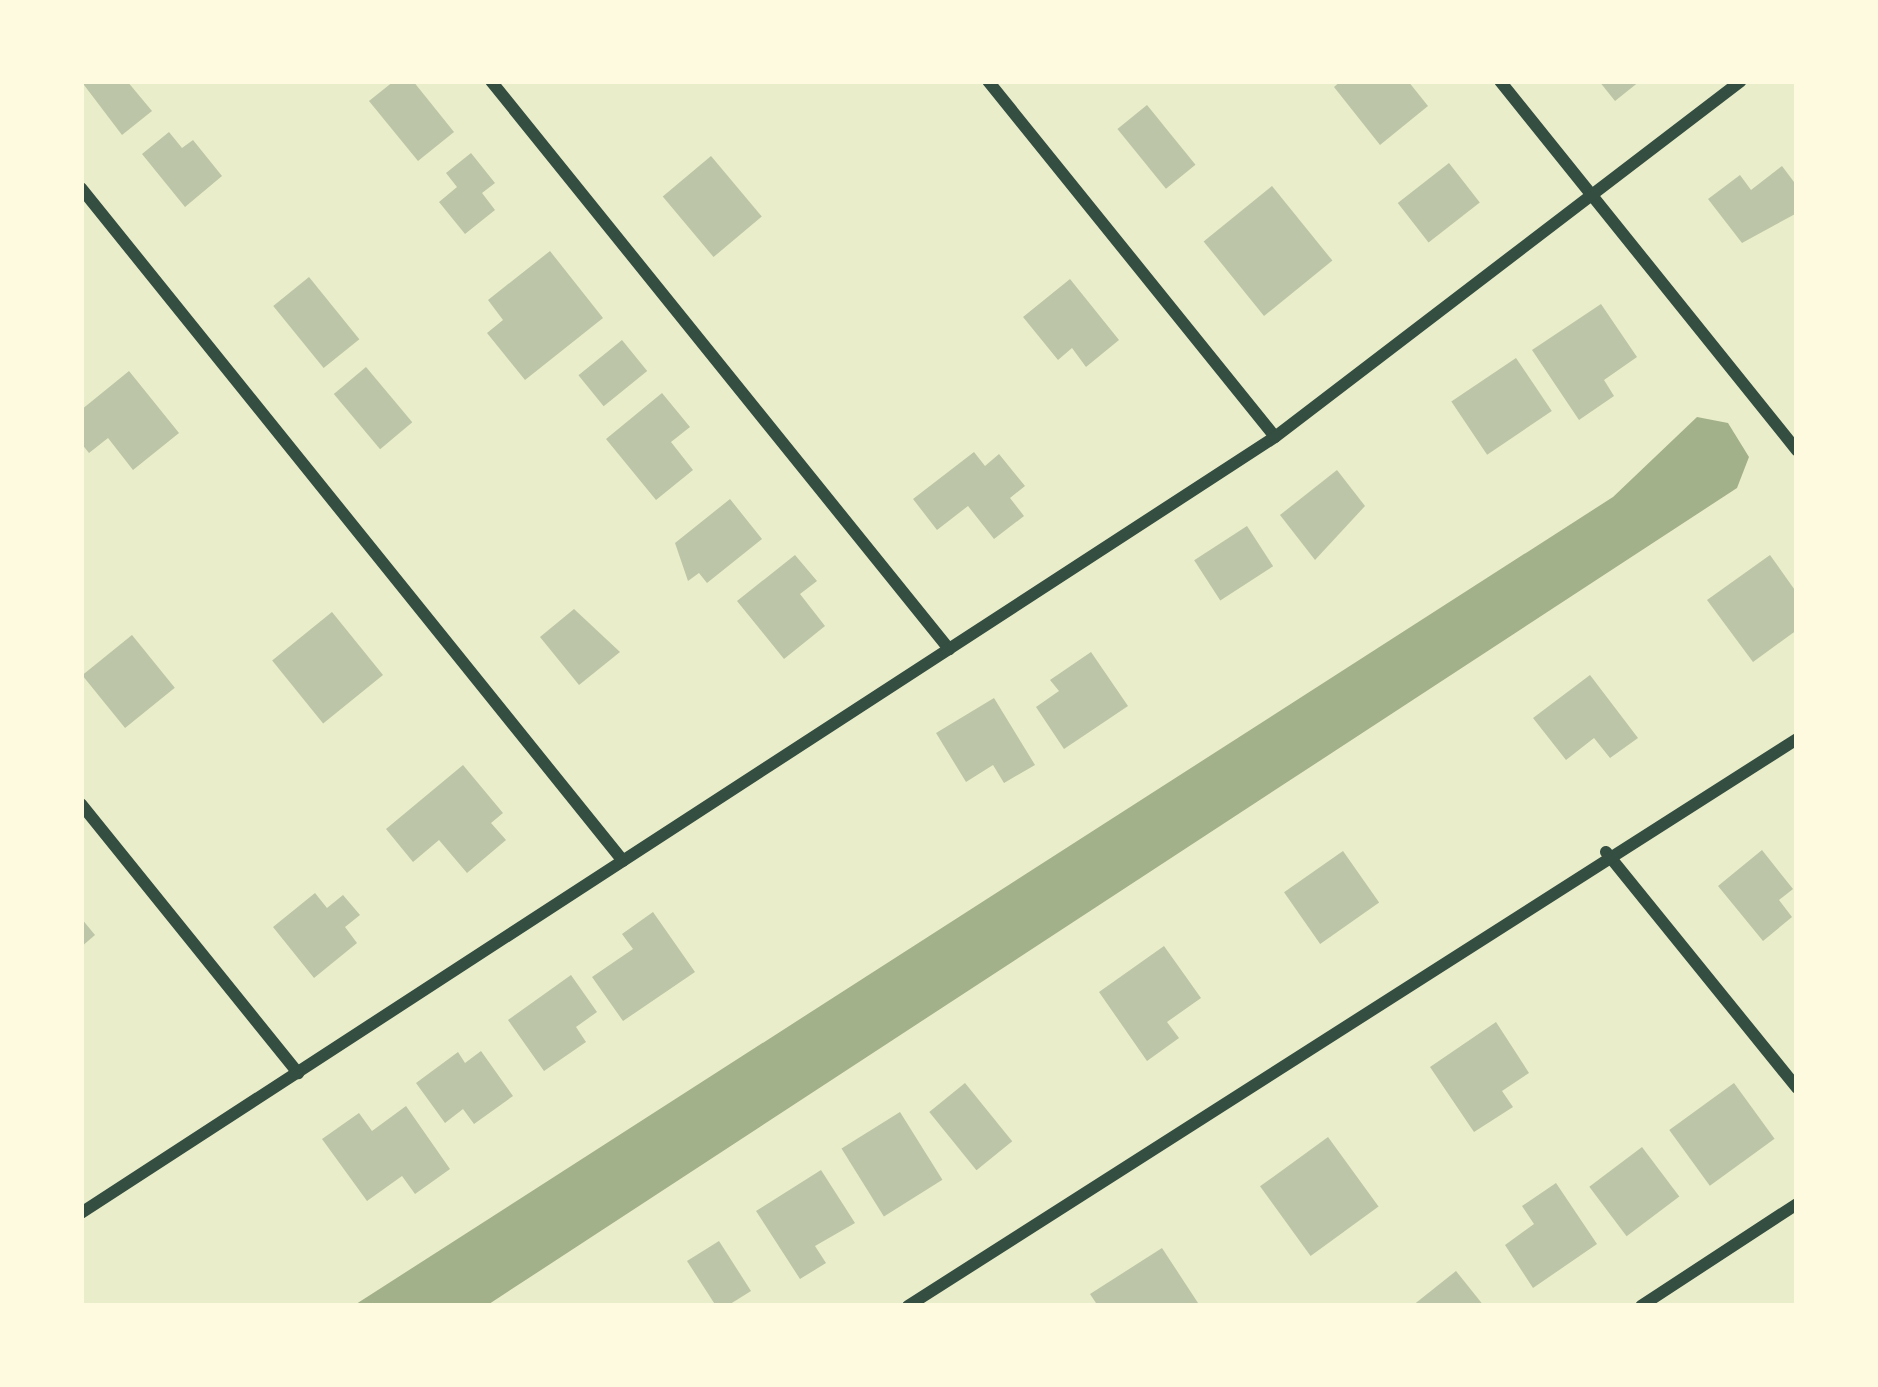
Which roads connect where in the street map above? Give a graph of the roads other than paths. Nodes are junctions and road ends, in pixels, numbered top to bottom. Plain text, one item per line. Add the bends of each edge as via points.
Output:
1 (491, 81) edge
2 (988, 81) edge
3 (1500, 81) edge
4 (1741, 81) edge
5 (81, 188) edge
6 (1595, 199) junction
7 (1275, 437) junction
8 (1797, 451) edge
9 (949, 649) junction
10 (1797, 739) edge
11 (81, 804) edge
12 (1606, 852) junction
13 (623, 861) junction
14 (298, 1073) junction
15 (1797, 1088) edge
16 (1797, 1204) edge
17 (81, 1214) edge
18 (908, 1306) edge
19 (1641, 1306) edge

1 - 9 street
2 - 7 street
3 - 6 street
4 - 6 street
5 - 13 street
6 - 7 street
6 - 8 street
7 - 9 street
9 - 13 street
10 - 12 street
11 - 14 street
12 - 15 street
12 - 18 street
13 - 14 street
14 - 17 street
16 - 19 street

